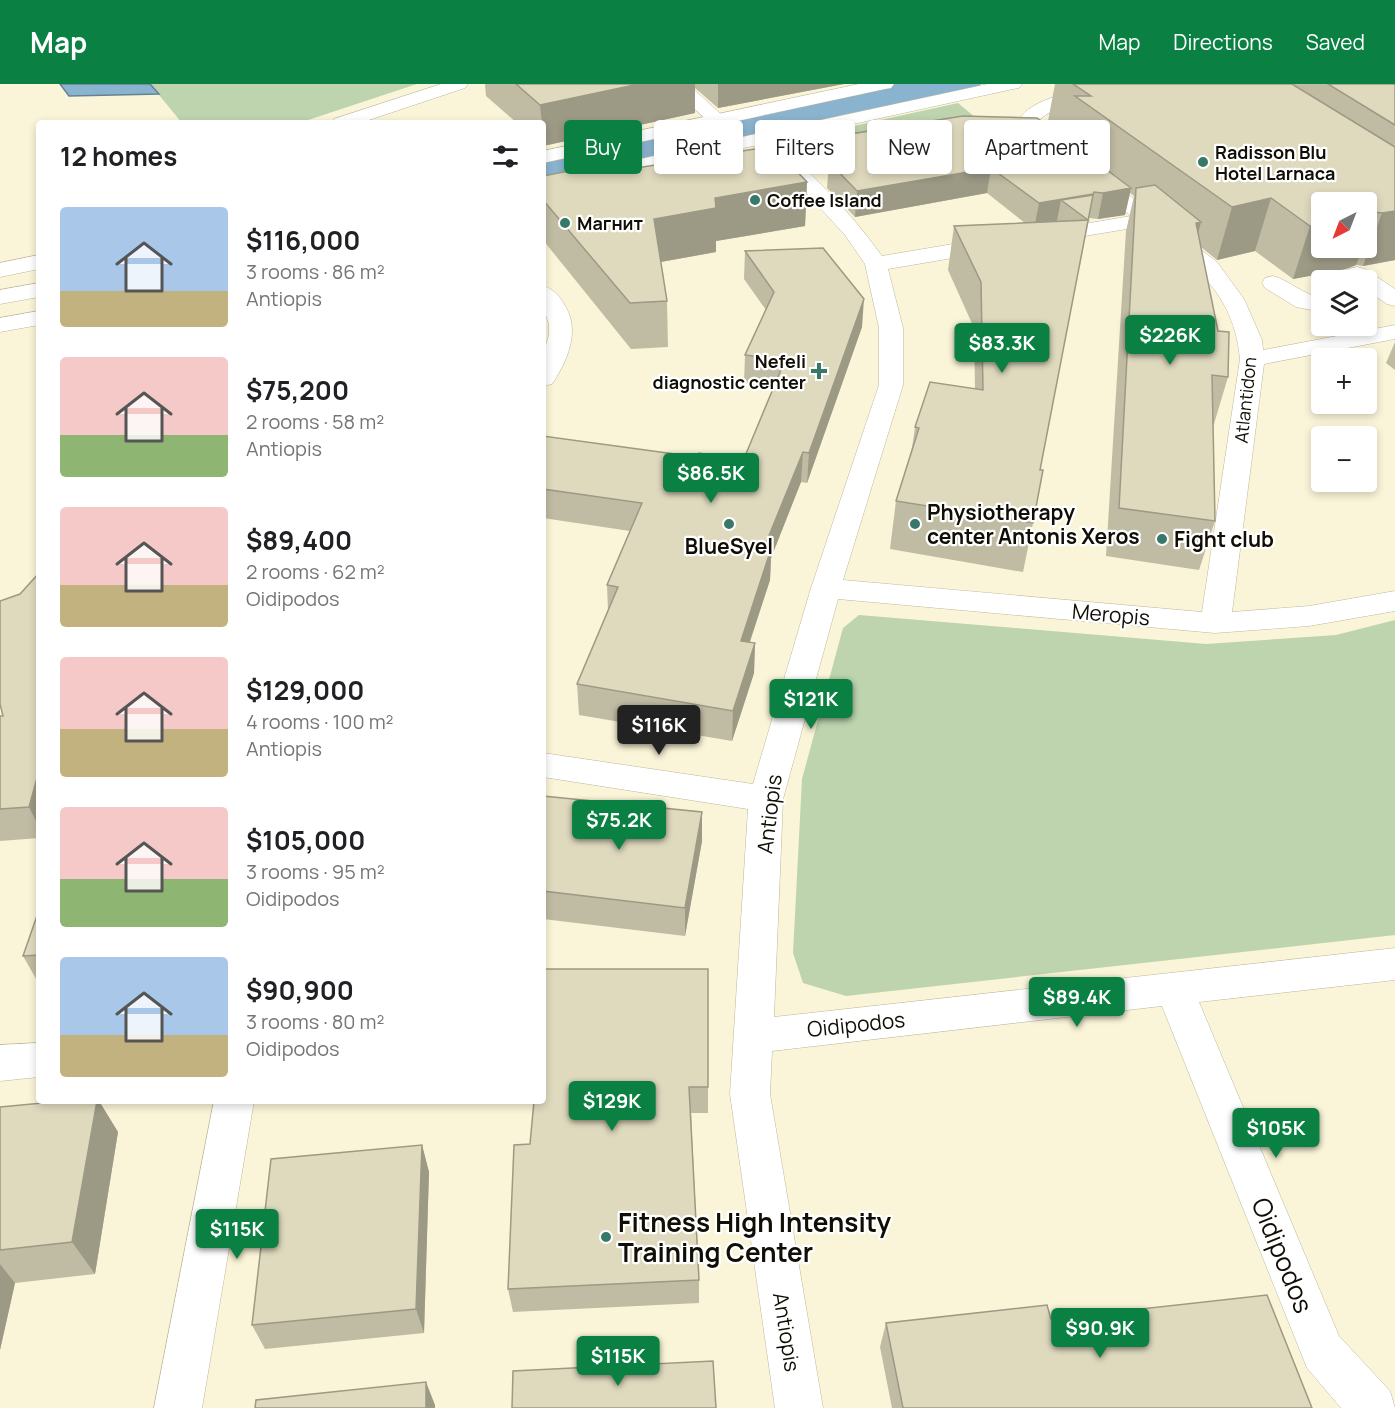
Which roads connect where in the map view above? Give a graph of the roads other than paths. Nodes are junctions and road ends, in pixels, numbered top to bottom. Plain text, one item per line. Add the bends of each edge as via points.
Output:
1 (459, 84) edge
2 (677, 84) edge
3 (885, 84) edge
4 (1012, 84) edge
5 (1156, 84) edge
6 (717, 119) junction
7 (350, 120) edge
8 (845, 120) edge
9 (755, 139) edge
10 (546, 156) edge
11 (800, 174) edge
12 (546, 185) edge
13 (1149, 219) junction
14 (36, 263) edge
15 (876, 264) junction
16 (0, 270) edge
17 (1273, 283) dead end
18 (36, 291) edge
19 (0, 297) edge
20 (546, 297) edge
21 (1311, 303) edge
22 (36, 319) edge
23 (0, 325) edge
24 (1395, 332) edge
25 (1252, 359) junction
26 (546, 373) edge
27 (826, 588) junction
28 (1395, 601) edge
29 (1215, 622) junction
30 (546, 765) edge
31 (766, 799) junction
32 (1395, 964) edge
33 (1174, 988) junction
34 (753, 1036) junction
35 (36, 1060) edge
36 (0, 1063) edge
37 (233, 1104) edge
38 (178, 1408) edge
39 (799, 1408) edge
40 (1373, 1408) edge

1 - 7 street
2 - 6 street
3 - 6 street
4 - 8 street
5 - 13 street, Atlantidon via 1066,100 1042,108 1030,117 1041,138
6 - 10 street
9 - 12 street
11 - 15 street, Antiopis via 853,231
13 - 15 street
13 - 25 street, Atlantidon via 1197,256 1226,287 1245,325
14 - 16 street
15 - 27 street, Antiopis via 891,328 891,385
17 - 21 street
18 - 19 street
20 - 26 street via 562,321 558,349
22 - 23 street
24 - 25 street
25 - 29 street, Atlantidon
27 - 29 street, Meropis
27 - 31 street, Antiopis
28 - 29 street, Meropis via 1309,616
30 - 31 street
31 - 34 street, Antiopis
32 - 33 street, Oidipodos
33 - 34 street, Oidipodos
33 - 40 street, Oidipodos via 1323,1352
34 - 39 street, Antiopis via 750,1094
35 - 36 street
37 - 38 street

